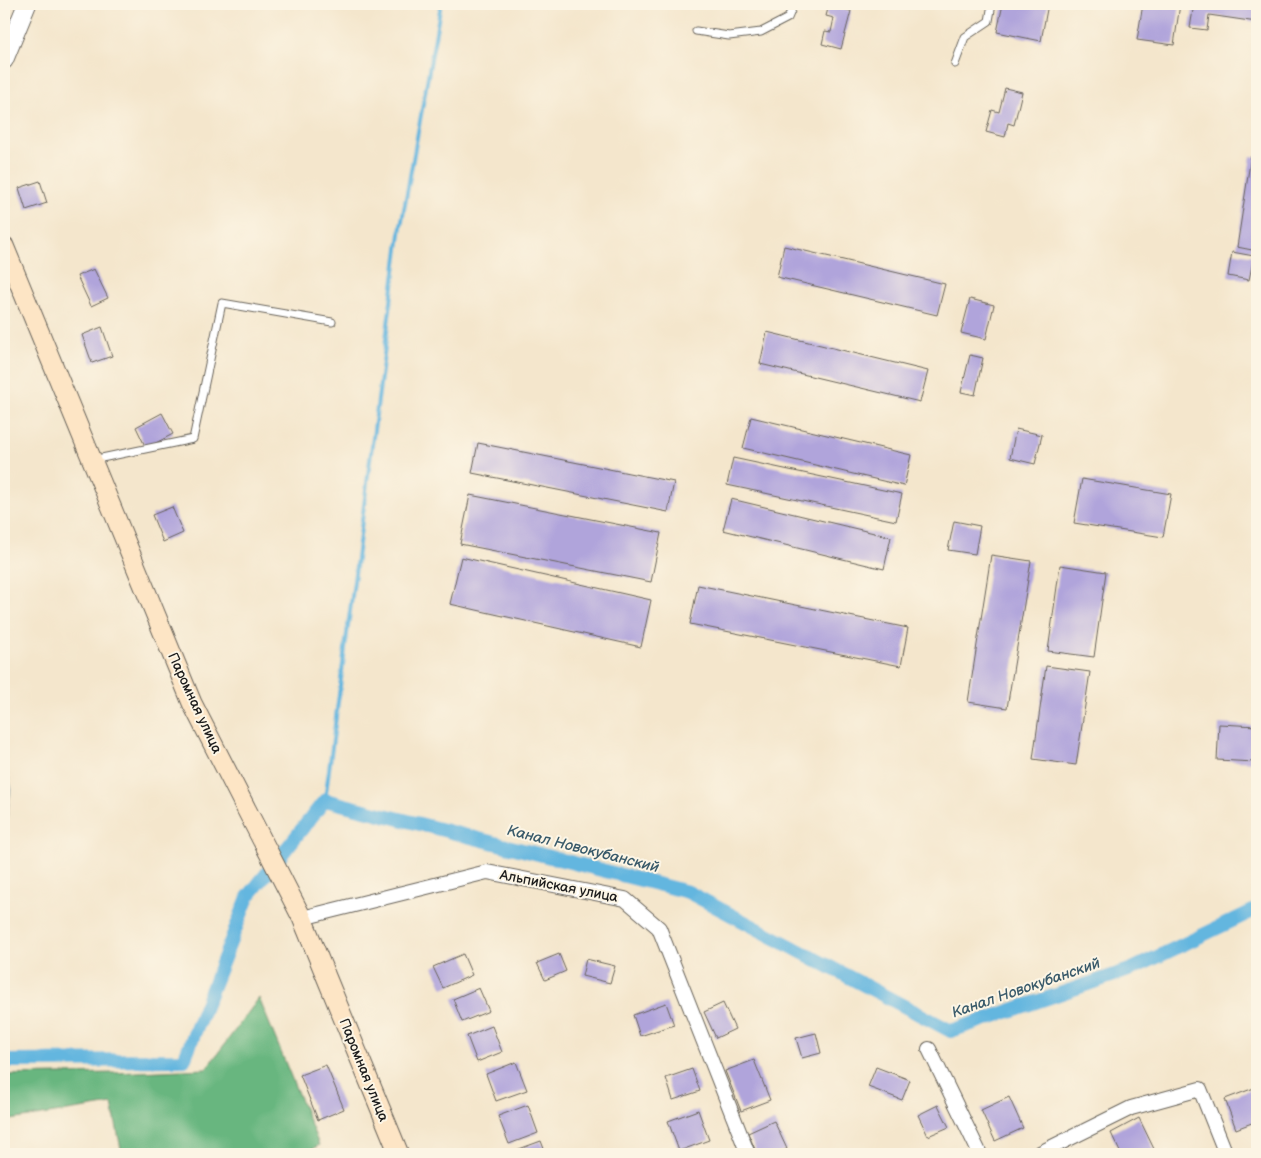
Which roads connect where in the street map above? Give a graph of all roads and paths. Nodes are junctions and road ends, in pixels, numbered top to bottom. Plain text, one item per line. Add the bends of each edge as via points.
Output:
1 (27, 4) edge
2 (794, 4) edge
3 (992, 4) edge
4 (696, 31) dead end
5 (4, 60) edge
6 (955, 64) dead end
7 (4, 246) edge
8 (332, 322) dead end
9 (92, 460) junction
10 (298, 910) junction
11 (929, 1049) dead end
12 (398, 1154) edge
13 (748, 1154) edge
14 (980, 1154) edge
15 (1038, 1154) edge
16 (1226, 1154) edge

1 - 5 street
2 - 4 lane via 788,18 760,32 729,36
3 - 6 lane via 989,22 965,37
7 - 9 main road, Паромная улица
8 - 9 lane via 222,303 193,439
9 - 10 main road, Паромная улица via 192,703
10 - 12 main road, Паромная улица
10 - 13 street, Альпийская улица via 487,872 624,899 659,928
11 - 14 street
15 - 16 street via 1131,1108 1200,1089

